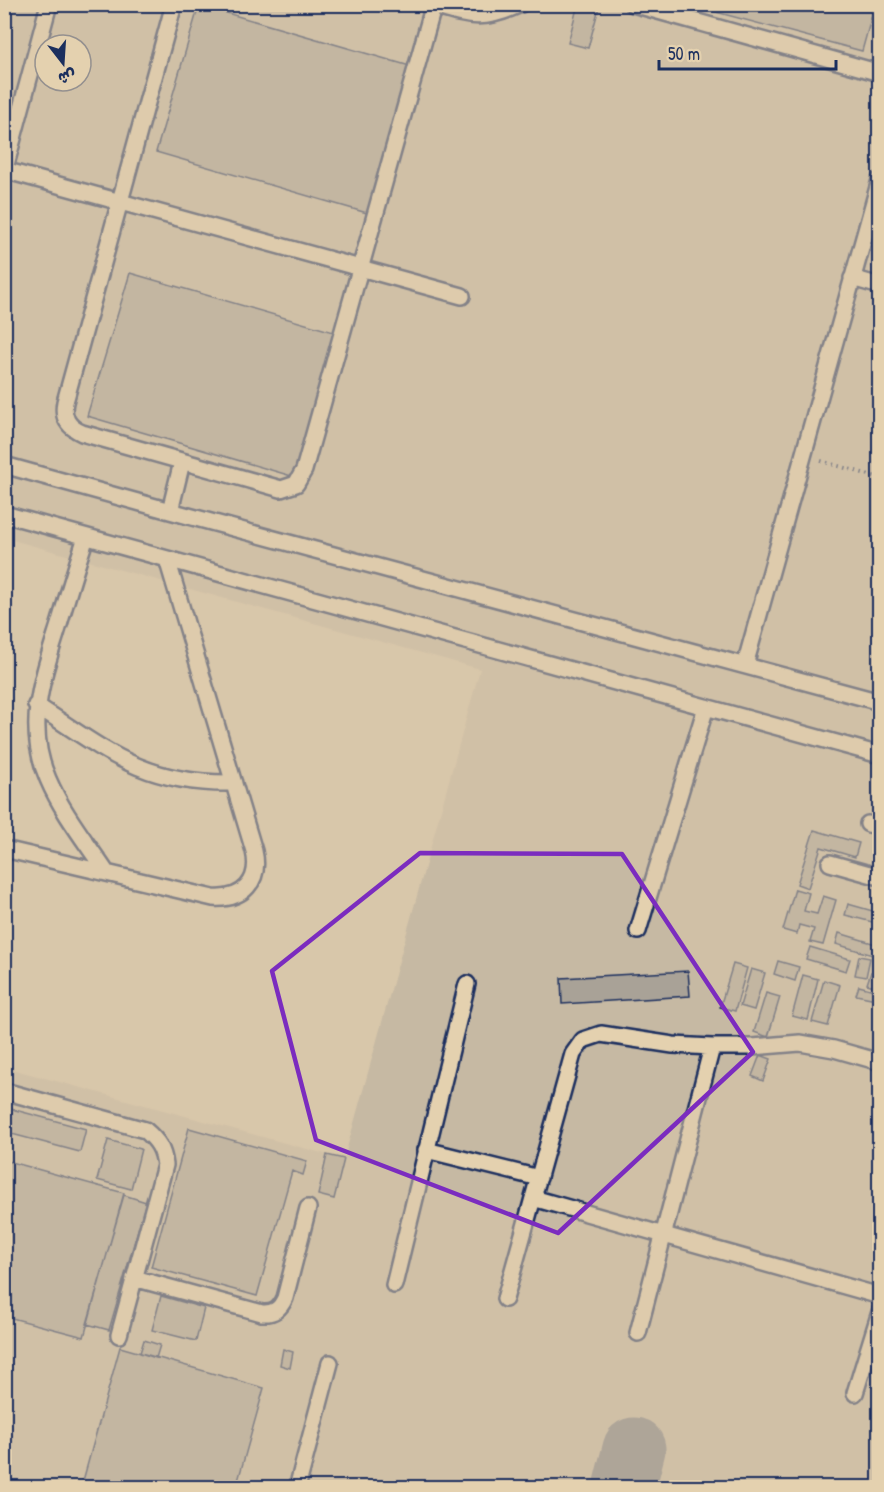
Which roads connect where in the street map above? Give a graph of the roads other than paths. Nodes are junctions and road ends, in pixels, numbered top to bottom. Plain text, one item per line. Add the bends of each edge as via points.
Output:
1 (49, 4) edge
2 (174, 4) edge
3 (521, 4) edge
4 (633, 4) edge
5 (431, 5) edge
6 (879, 73) edge
7 (5, 170) edge
8 (879, 180) edge
9 (120, 202) junction
10 (360, 268) junction
11 (852, 278) junction
12 (879, 286) edge
13 (462, 296) dead end
14 (182, 462) junction
15 (4, 465) edge
16 (170, 511) junction
17 (4, 514) edge
18 (86, 537) junction
19 (167, 559) junction
20 (745, 665) junction
21 (879, 702) edge
22 (36, 705) junction
23 (706, 707) junction
24 (879, 755) edge
25 (234, 783) junction
26 (4, 849) edge
27 (830, 863) dead end
28 (106, 872) junction
29 (879, 877) edge
30 (638, 931) dead end
31 (466, 984) dead end
32 (712, 1047) junction
33 (879, 1062) edge
34 (4, 1091) edge
35 (426, 1150) junction
36 (539, 1178) junction
37 (533, 1198) junction
38 (308, 1208) dead end
39 (663, 1236) junction
40 (135, 1278) junction
41 (394, 1285) dead end
42 (879, 1296) edge
43 (505, 1299) dead end
44 (879, 1312) edge
45 (638, 1332) dead end
46 (119, 1335) dead end
47 (330, 1363) dead end
48 (855, 1394) dead end
49 (297, 1488) edge

1 - 7 lane
2 - 9 lane
3 - 5 lane via 500,14 475,17
4 - 6 lane
5 - 10 lane
7 - 9 lane
8 - 11 lane
9 - 10 lane
9 - 14 lane via 65,402 65,418 82,433
10 - 13 lane
10 - 14 lane via 304,470 296,484 273,488
11 - 12 lane
11 - 20 lane
14 - 16 lane
15 - 16 lane
16 - 20 lane
17 - 18 lane
18 - 19 lane
18 - 22 lane
19 - 23 lane
19 - 25 lane
20 - 21 lane
22 - 25 lane via 106,751 143,769 186,781
22 - 28 lane via 38,745 48,779
23 - 24 lane
23 - 30 lane
25 - 28 lane via 256,860 253,878 241,892 233,897 213,898
26 - 28 lane
27 - 29 lane
31 - 35 lane
32 - 33 lane via 800,1043
32 - 36 lane via 601,1034 583,1040 573,1054
32 - 39 lane
34 - 40 lane via 145,1130 156,1139 165,1166
35 - 36 lane
35 - 41 lane
36 - 37 lane
37 - 39 lane
37 - 43 lane
38 - 40 lane via 285,1298 269,1314
39 - 42 lane
39 - 45 lane
40 - 46 lane
44 - 48 lane
47 - 49 lane

